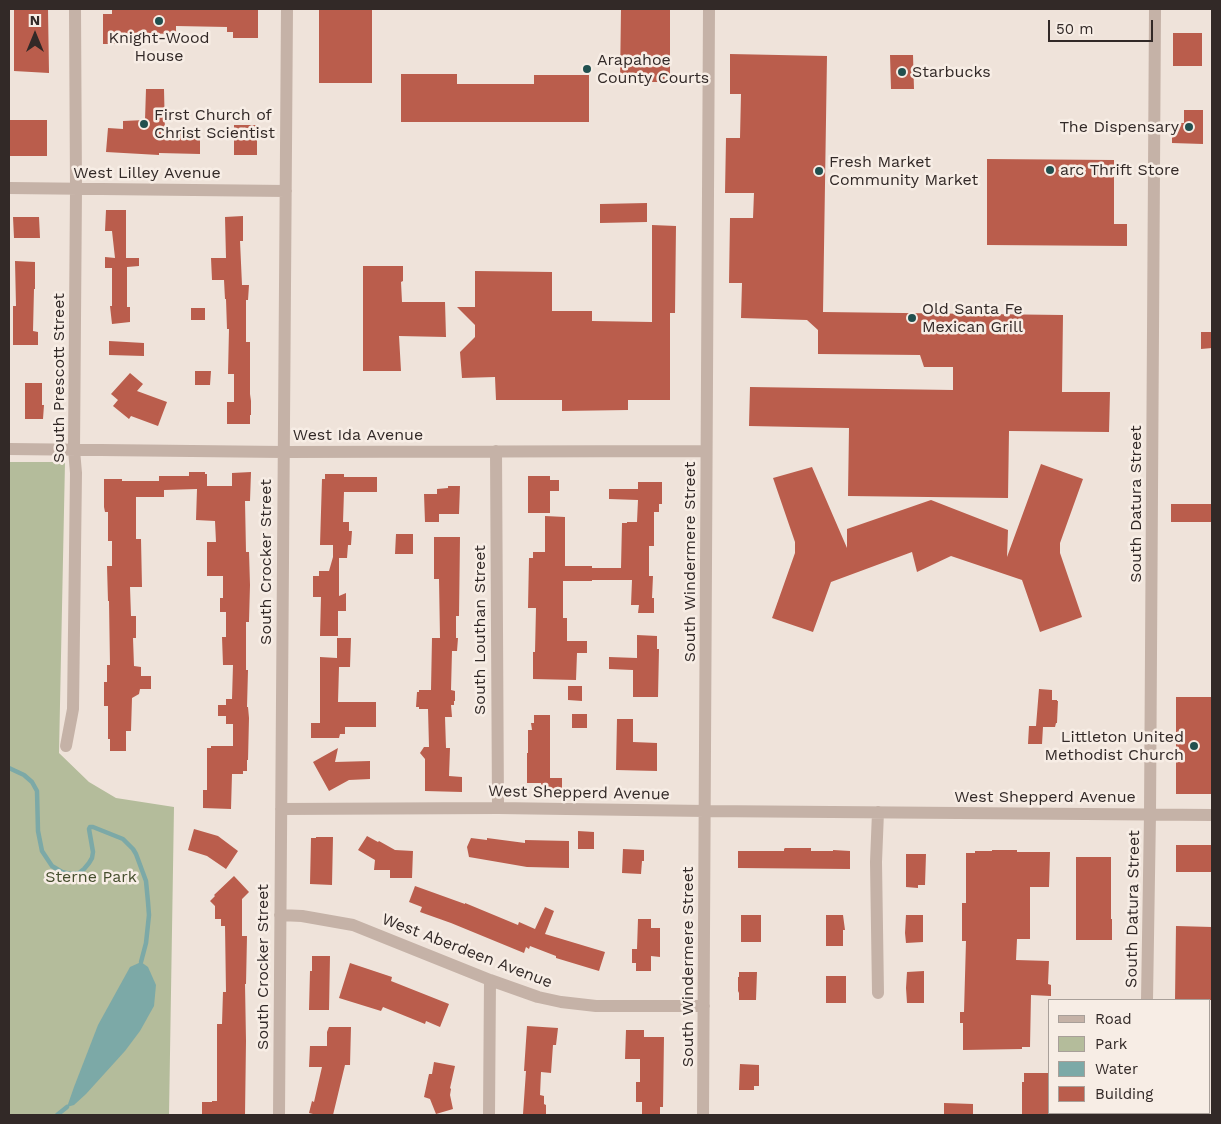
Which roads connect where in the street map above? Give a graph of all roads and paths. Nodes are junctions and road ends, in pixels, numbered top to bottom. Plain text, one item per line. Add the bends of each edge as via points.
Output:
1 (75, 9) edge
2 (287, 9) edge
3 (709, 9) edge
4 (1155, 9) edge
5 (9, 188) edge
6 (76, 189) junction
7 (286, 191) junction
8 (9, 449) edge
9 (74, 450) junction
10 (496, 451) junction
11 (706, 451) junction
12 (283, 452) junction
13 (66, 746) dead end
14 (498, 808) junction
15 (280, 809) junction
16 (705, 811) junction
17 (878, 812) junction
18 (1150, 814) junction
19 (1212, 815) edge
20 (280, 915) junction
21 (490, 980) junction
22 (878, 993) dead end
23 (1148, 999) edge
24 (704, 1006) junction
25 (279, 1115) edge
26 (489, 1115) edge
27 (703, 1115) edge

1 - 6 street, South Prescott Street
2 - 7 street, South Crocker Street
3 - 11 street, South Windermere Street
4 - 18 street, South Datura Street
5 - 6 street, West Lilley Avenue
6 - 7 street, West Lilley Avenue
6 - 9 street, South Prescott Street
7 - 12 street, South Crocker Street
8 - 9 street, West Ida Avenue
9 - 12 street, West Ida Avenue
9 - 13 street, South Prescott Street via 73,709
10 - 11 street, West Ida Avenue
10 - 12 street, West Ida Avenue
10 - 14 street, South Louthan Street
11 - 16 street, South Windermere Street
12 - 15 street, South Crocker Street
14 - 15 street, West Shepperd Avenue
14 - 16 street, West Shepperd Avenue
15 - 20 street, South Crocker Street
16 - 17 street, West Shepperd Avenue
16 - 24 street, South Windermere Street
17 - 18 street, West Shepperd Avenue
17 - 22 street
18 - 19 street, West Shepperd Avenue
18 - 23 street, South Datura Street
20 - 21 street, West Aberdeen Avenue via 353,925
20 - 25 street, South Crocker Street
21 - 24 street, West Aberdeen Avenue via 561,1002 596,1006
21 - 26 street
24 - 27 street, South Windermere Street

